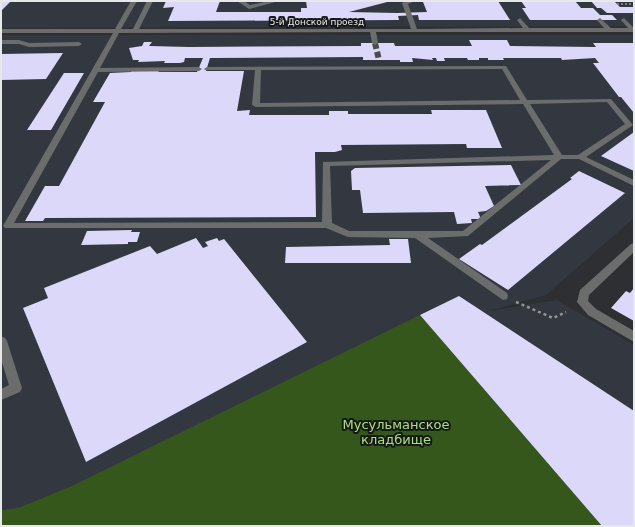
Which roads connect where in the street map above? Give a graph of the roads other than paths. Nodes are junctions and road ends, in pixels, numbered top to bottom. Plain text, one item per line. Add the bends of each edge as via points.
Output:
1 (134, 1) edge
2 (150, 1) edge
3 (240, 1) edge
4 (276, 1) edge
5 (412, 1) edge
6 (520, 20) dead end
7 (600, 20) dead end
8 (624, 20) dead end
9 (135, 30) junction
10 (373, 30) junction
11 (527, 30) junction
12 (609, 30) junction
13 (634, 30) edge
14 (1, 31) edge
15 (118, 31) junction
16 (415, 31) junction
17 (1, 42) edge
18 (375, 43) tunnel mouth
19 (79, 44) dead end
20 (379, 60) tunnel mouth
21 (258, 68) junction
22 (380, 68) junction
23 (96, 70) junction
24 (525, 102) junction
25 (580, 156) junction
26 (559, 157) junction
27 (634, 183) edge
28 (327, 225) junction
29 (5, 228) edge
30 (417, 235) junction
31 (634, 246) edge
32 (503, 296) road end
33 (634, 336) edge
34 (1, 341) edge
35 (1, 395) edge

1 - 15 street
2 - 9 street
3 - 4 street via 249,7
5 - 16 street via 405,3
6 - 11 street
7 - 12 street
8 - 13 street
9 - 10 street, 5-й Донской проезд
9 - 15 street, 5-й Донской проезд
10 - 16 street, 5-й Донской проезд
10 - 18 street
11 - 12 street, 5-й Донской проезд
11 - 16 street, 5-й Донской проезд
12 - 13 street, 5-й Донской проезд
14 - 15 street, 5-й Донской проезд
15 - 23 street
17 - 19 street via 29,45
20 - 22 street
21 - 22 street
21 - 23 street
21 - 24 street via 256,106
22 - 24 street via 504,67
23 - 29 street
24 - 25 street via 608,100 629,125
24 - 26 street
25 - 26 street
25 - 27 street
26 - 28 street via 326,164
26 - 30 street via 465,234
28 - 29 street
28 - 30 street via 348,234
30 - 32 street
31 - 33 street via 584,293 582,302 592,312
34 - 35 street via 16,388

